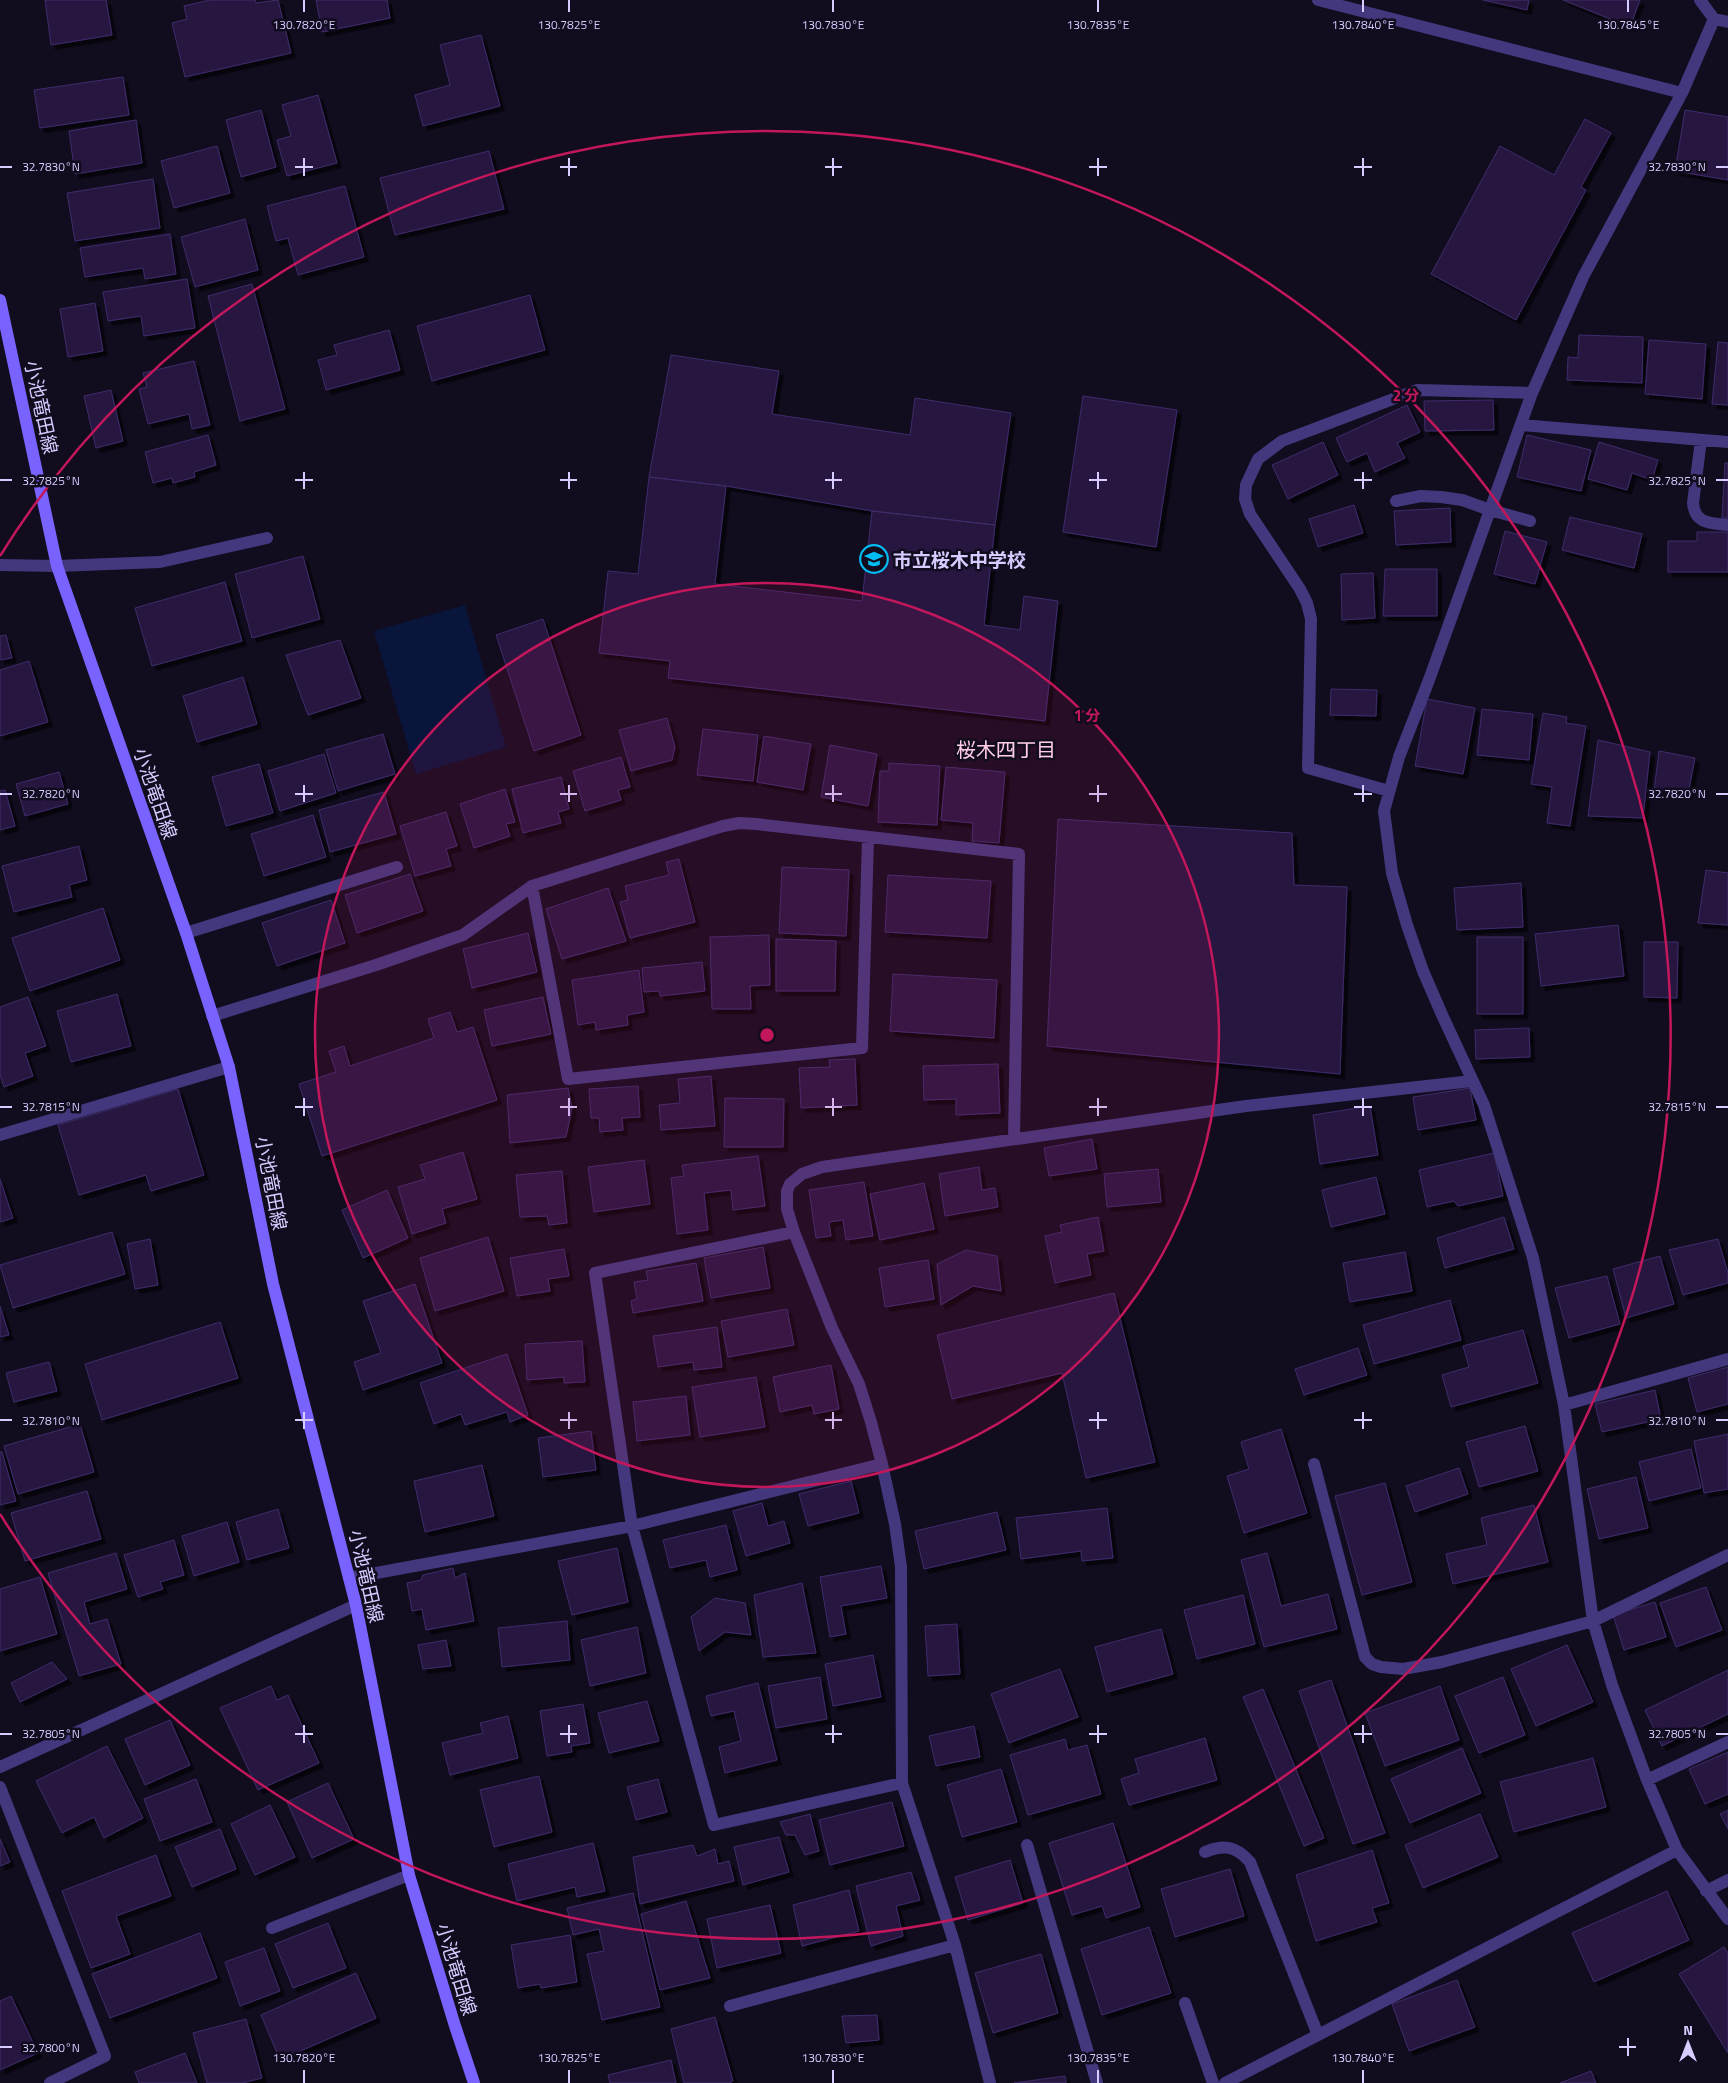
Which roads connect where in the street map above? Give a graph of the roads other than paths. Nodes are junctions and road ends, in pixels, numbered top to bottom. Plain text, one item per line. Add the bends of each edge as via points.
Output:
1 (1318, 0) edge
2 (1700, 0) edge
3 (1714, 19) junction
4 (1728, 22) edge
5 (1682, 93) junction
6 (0, 300) edge
7 (1532, 393) junction
8 (1522, 425) junction
9 (1701, 440) junction
10 (1728, 442) edge
11 (1396, 501) dead end
12 (1490, 510) junction
13 (1530, 521) dead end
14 (1728, 525) edge
15 (267, 538) dead end
16 (0, 565) edge
17 (57, 566) junction
18 (1389, 791) junction
19 (868, 838) junction
20 (397, 867) dead end
21 (532, 886) junction
22 (186, 934) junction
23 (212, 1016) junction
24 (229, 1067) junction
25 (1472, 1081) junction
26 (0, 1135) edge
27 (1014, 1138) junction
28 (794, 1232) junction
29 (1728, 1359) edge
30 (1564, 1405) junction
31 (882, 1464) junction
32 (1314, 1464) dead end
33 (632, 1526) junction
34 (1728, 1555) edge
35 (350, 1578) junction
36 (356, 1605) junction
37 (1593, 1621) junction
38 (1728, 1742) edge
39 (0, 1766) edge
40 (1647, 1780) junction
41 (902, 1783) junction
42 (0, 1787) edge
43 (1027, 1845) dead end
44 (1677, 1850) junction
45 (1205, 1852) dead end
46 (409, 1876) junction
47 (1728, 1880) edge
48 (1706, 1890) junction
49 (1728, 1919) edge
50 (272, 1928) dead end
51 (955, 1945) junction
52 (1185, 2003) dead end
53 (730, 2006) dead end
54 (1318, 2035) junction
55 (50, 2083) edge
56 (474, 2083) edge
57 (990, 2083) edge
58 (1097, 2083) edge
59 (1213, 2083) edge
60 (1225, 2083) edge

1 - 5 street
2 - 3 street
3 - 4 street
3 - 5 street
5 - 7 street via 1582,277
6 - 17 main road, 小池竜田線
7 - 8 street
7 - 18 street via 1417,390 1282,441 1258,459 1246,485 1245,498 1250,514 1300,589 1312,619 1308,768
8 - 9 street
8 - 12 street
9 - 10 street
9 - 14 street via 1694,512 1705,522
11 - 12 street via 1420,496 1441,497
12 - 13 street
12 - 18 street
15 - 17 street via 160,562
16 - 17 street
17 - 22 main road, 小池竜田線
18 - 25 street via 1384,811 1386,829 1392,873 1402,908 1423,971
19 - 21 street via 739,823
19 - 21 street via 862,1048 568,1079
19 - 27 street via 1019,854
20 - 22 street
21 - 23 street via 463,935
22 - 23 main road, 小池竜田線
23 - 24 main road, 小池竜田線
24 - 26 street
24 - 35 main road, 小池竜田線 via 273,1284
25 - 27 street via 1246,1106
25 - 30 street via 1484,1105 1533,1258
27 - 28 street via 822,1167 802,1174 787,1191 787,1209
28 - 31 street via 832,1328 859,1384
28 - 33 street via 595,1273
29 - 30 street
30 - 37 street
31 - 33 street
31 - 41 street via 901,1567
32 - 37 street via 1365,1657 1372,1664 1391,1669 1442,1662
33 - 35 street
33 - 41 street via 714,1825
34 - 37 street
35 - 36 main road, 小池竜田線
36 - 39 street
36 - 46 main road, 小池竜田線
37 - 40 street via 1612,1685
38 - 40 street
40 - 44 street
41 - 51 street
42 - 55 street via 105,2056
43 - 58 street
44 - 48 street
44 - 54 street
45 - 54 street via 1223,1846 1233,1848 1250,1862
46 - 50 street
46 - 56 main road, 小池竜田線
47 - 48 street
48 - 49 street
51 - 53 street
51 - 57 street
52 - 59 street
54 - 60 street

